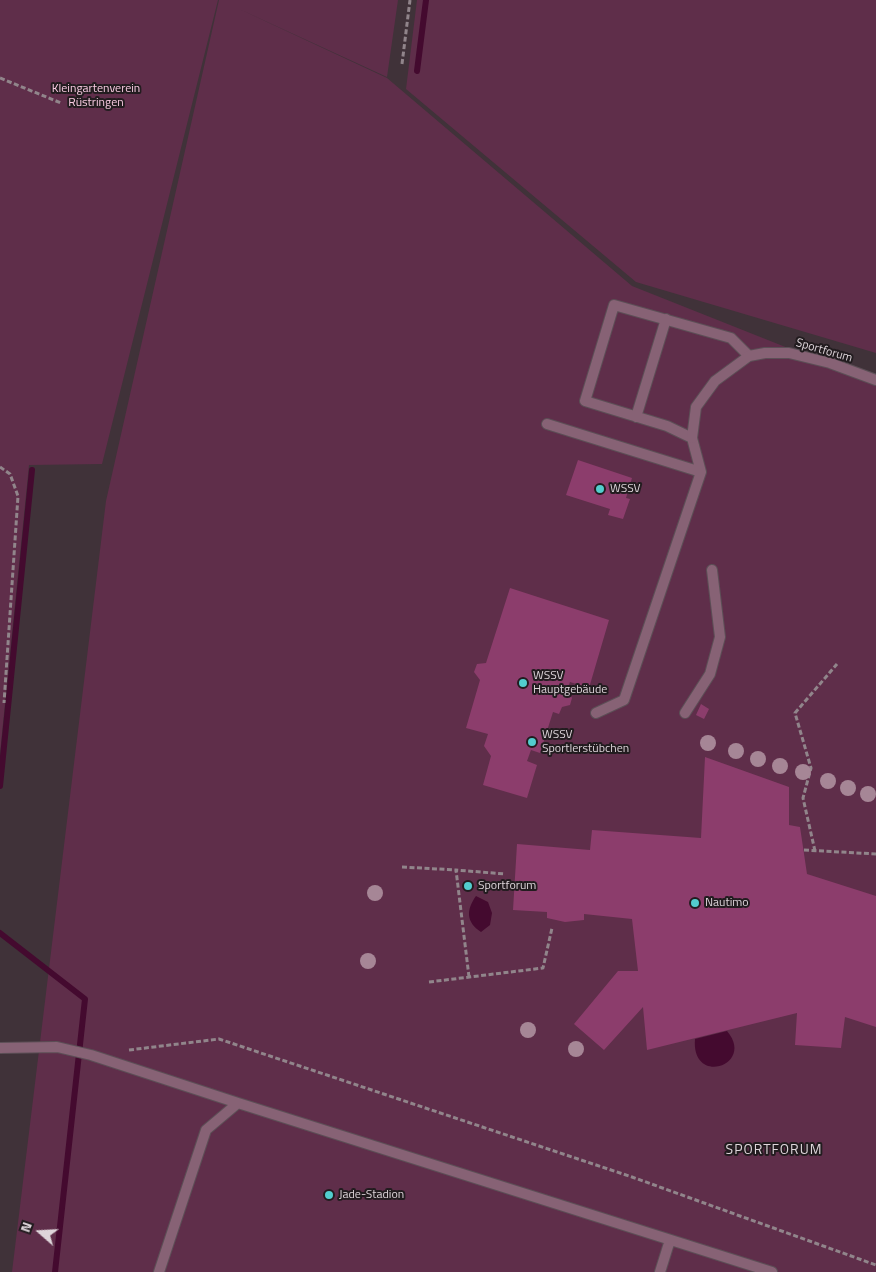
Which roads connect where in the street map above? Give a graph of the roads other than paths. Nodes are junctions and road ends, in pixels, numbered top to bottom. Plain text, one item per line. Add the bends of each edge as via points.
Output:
1 (666, 319) junction
2 (749, 356) junction
3 (876, 380) edge
4 (636, 417) junction
5 (547, 424) dead end
6 (692, 438) junction
7 (701, 472) junction
8 (712, 570) dead end
9 (596, 713) dead end
10 (684, 713) dead end
11 (0, 1048) edge
12 (238, 1103) junction
13 (670, 1240) junction
14 (159, 1272) edge
15 (660, 1272) edge
16 (772, 1272) edge

1 - 2 street via 732,338
1 - 4 street
1 - 4 street via 614,305 585,401
2 - 3 street, Sportforum via 789,353
2 - 6 street, Sportforum via 715,381 696,407
4 - 6 street
5 - 7 street
6 - 7 street
7 - 9 street via 624,700
8 - 10 street via 720,637 710,674
11 - 12 street via 57,1047
12 - 13 street
12 - 14 street via 206,1130
13 - 15 street
13 - 16 street

